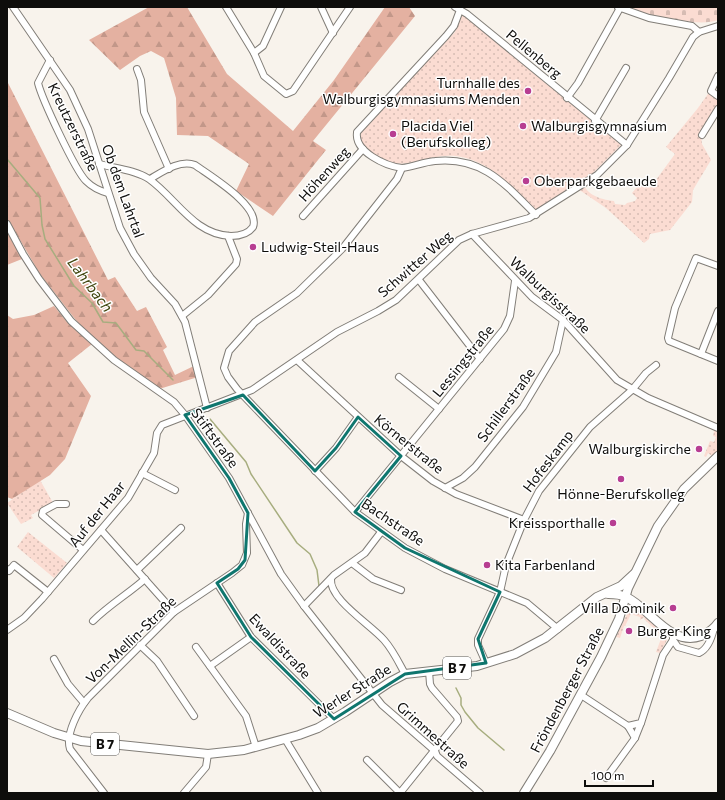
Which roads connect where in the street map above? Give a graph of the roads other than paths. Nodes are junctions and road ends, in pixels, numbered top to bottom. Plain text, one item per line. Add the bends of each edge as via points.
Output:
1 (13, 7) edge
2 (226, 7) edge
3 (281, 7) edge
4 (322, 7) edge
5 (350, 7) edge
6 (458, 8) edge
7 (619, 8) edge
8 (718, 26) edge
9 (699, 32) junction
10 (333, 33) junction
11 (254, 53) junction
12 (50, 60) junction
13 (626, 68) dead end
14 (137, 69) dead end
15 (718, 76) edge
16 (718, 96) edge
17 (567, 98) junction
18 (718, 109) edge
19 (595, 121) junction
20 (702, 136) dead end
21 (627, 145) junction
22 (363, 149) junction
23 (99, 164) junction
24 (402, 168) junction
25 (169, 169) junction
26 (150, 180) junction
27 (108, 193) junction
28 (536, 215) junction
29 (303, 216) dead end
30 (7, 224) edge
31 (472, 234) junction
32 (228, 236) junction
33 (718, 266) edge
34 (419, 280) junction
35 (515, 281) junction
36 (718, 311) edge
37 (182, 316) junction
38 (563, 320) junction
39 (701, 354) junction
40 (480, 359) junction
41 (297, 360) junction
42 (718, 361) edge
43 (656, 365) dead end
44 (399, 377) dead end
45 (632, 390) junction
46 (243, 395) junction
47 (206, 408) junction
48 (439, 410) junction
49 (185, 415) junction
50 (358, 417) junction
51 (718, 428) edge
52 (401, 456) junction
53 (718, 456) edge
54 (315, 471) junction
55 (142, 473) junction
56 (445, 488) junction
57 (175, 490) dead end
58 (66, 504) dead end
59 (355, 512) junction
60 (248, 513) junction
61 (524, 520) junction
62 (181, 528) dead end
63 (101, 530) junction
64 (381, 532) junction
65 (83, 550) junction
66 (352, 563) junction
67 (7, 569) edge
68 (137, 570) junction
69 (634, 574) junction
70 (145, 579) junction
71 (331, 580) junction
72 (217, 583) junction
73 (401, 590) dead end
74 (48, 592) junction
75 (500, 592) junction
76 (603, 594) junction
77 (625, 596) junction
78 (304, 606) junction
79 (639, 606) junction
80 (621, 610) junction
81 (174, 612) junction
82 (93, 621) dead end
83 (558, 629) junction
84 (715, 629) edge
85 (7, 630) edge
86 (251, 637) junction
87 (673, 637) junction
88 (140, 645) junction
89 (196, 647) dead end
90 (54, 659) dead end
91 (486, 663) junction
92 (210, 666) junction
93 (429, 671) junction
94 (405, 674) junction
95 (373, 694) junction
96 (581, 695) junction
97 (84, 703) junction
98 (7, 713) edge
99 (194, 716) dead end
100 (334, 719) junction
101 (641, 723) junction
102 (628, 726) junction
103 (69, 738) junction
104 (635, 738) junction
105 (285, 739) junction
106 (256, 747) junction
107 (435, 751) junction
108 (208, 754) junction
109 (367, 760) dead end
110 (606, 778) dead end
111 (104, 793) edge
112 (184, 793) edge
113 (318, 793) edge
114 (400, 793) edge
115 (480, 793) edge
116 (524, 793) edge

1 - 12 street, Ob dem Lahrtal
2 - 11 street
3 - 11 street via 263,46
4 - 10 street
5 - 10 street
6 - 17 street, Pellenberg
6 - 22 street via 456,22 446,36 358,129 357,140
7 - 9 street via 649,18 692,26
7 - 17 street via 578,83
8 - 9 street
9 - 21 street, Schwitter Weg via 693,37
10 - 11 street via 293,91 286,94 264,76
12 - 23 street, Ob dem Lahrtal via 66,83 88,129
12 - 27 street, Kreutzerstraße via 38,83 54,121 85,180
13 - 19 street
14 - 25 street via 141,80 144,112
15 - 16 street via 711,91
17 - 19 street, Pellenberg
18 - 20 street
19 - 21 street, Pellenberg
21 - 28 street, Schwitter Weg via 597,175
22 - 24 street via 382,162
22 - 29 street, Höhenweg
23 - 26 street
23 - 27 street, Ob dem Lahrtal
24 - 28 street via 451,159 474,164 499,179
24 - 46 street, Bachstraße via 397,179 342,249 297,293 255,322 229,350 224,361 225,373
25 - 26 street
25 - 32 street via 186,164 195,165 245,204 251,211 253,227 246,233
26 - 32 street via 195,222
27 - 37 street, Ob dem Lahrtal via 120,228 134,254
28 - 31 street, Schwitter Weg
30 - 49 street, Stiftstraße via 39,279 71,321 114,360 174,402
31 - 34 street, Schwitter Weg via 454,244
31 - 35 street, Walburgisstraße
32 - 37 street via 237,259 236,264 208,295
33 - 39 street via 696,258 675,308 669,330 669,341
34 - 40 street
34 - 41 street, Schwitter Weg via 378,312 337,332
35 - 38 street, Walburgisstraße
35 - 40 street, Lessingstraße via 508,324
36 - 39 street
37 - 47 street, Ob dem Lahrtal via 190,337
38 - 45 street, Walburgisstraße via 617,380
38 - 56 street, Schillerstraße via 556,352 523,407 475,467 463,478
39 - 42 street
40 - 48 street, Lessingstraße
41 - 46 street, Schwitter Weg
41 - 50 street, Körnerstraße
43 - 45 street, Hofeskamp via 646,372
44 - 48 street, Lessingstraße
45 - 51 street, Walburgisstraße
45 - 61 street, Hofeskamp via 590,426 573,446 538,491
46 - 47 street, Schwitter Weg
46 - 54 street, Bachstraße
47 - 49 street, Schwitter Weg
48 - 52 street, Lessingstraße
49 - 55 street, Auf der Haar via 160,427 154,453
49 - 60 street, Stiftstraße via 229,478
50 - 52 street, Körnerstraße
50 - 54 street via 336,448
52 - 56 street, Körnerstraße
52 - 59 street, Lessingstraße
53 - 69 main road, Werler Straße via 684,489 658,526
54 - 59 street, Bachstraße
55 - 57 street
55 - 63 street, Auf der Haar via 128,498
56 - 61 street, Körnerstraße
58 - 65 street via 56,504 43,511 42,515
59 - 64 street, Bachstraße
60 - 72 street, Von-Mellin-Straße via 248,546 245,560
60 - 78 street, Stiftstraße via 281,574
61 - 75 street, Hofeskamp via 506,565
62 - 68 street
63 - 65 street, Auf der Haar
63 - 68 street
64 - 66 street via 365,553
64 - 75 street, Bachstraße via 405,548 446,569
65 - 74 street, Auf der Haar
66 - 71 street
66 - 73 street via 373,579
67 - 74 street via 14,565
68 - 70 street
69 - 76 main road, Werler Straße / B 7 via 621,586
69 - 77 main road, Werler Straße
69 - 79 main road via 632,594
70 - 81 street
70 - 82 street
71 - 78 street
71 - 94 street via 330,585 337,597 385,641
72 - 81 street, Von-Mellin-Straße
72 - 86 street, Ewaldistraße
74 - 85 street, Auf der Haar via 31,611
75 - 83 street, Bachstraße via 528,603
75 - 91 street, Hofeskamp via 478,639
76 - 77 main road
76 - 80 main road via 616,600
76 - 83 main road, Werler Straße / B 7
77 - 79 main road
77 - 80 main road, Fröndenberger Straße
78 - 95 street, Stiftstraße
79 - 80 main road via 630,605
79 - 87 main road
80 - 96 main road, Fröndenberger Straße
81 - 88 street, Von-Mellin-Straße
83 - 91 main road, Werler Straße / B 7 via 528,648
84 - 87 main road via 695,638
84 - 87 street via 706,648 699,654 678,647
86 - 92 street
86 - 100 street, Ewaldistraße
87 - 101 street via 663,655
88 - 97 street, Von-Mellin-Straße
88 - 99 street via 157,661
89 - 92 street
90 - 97 street via 68,684
91 - 93 main road, Werler Straße / B 7
92 - 106 street via 249,725
93 - 94 main road, Werler Straße / B 7
93 - 107 street via 432,688 457,716 458,721
94 - 95 main road, Werler Straße / B 7
95 - 100 main road, Werler Straße / B 7
95 - 107 street, Grimmestraße via 382,705
96 - 102 street
96 - 116 main road, Fröndenberger Straße
97 - 103 street, Von-Mellin-Straße
98 - 103 main road, Werler Straße / B 7
100 - 105 main road, Werler Straße / B 7 via 308,732
101 - 102 street
101 - 104 street
102 - 104 street
103 - 108 main road, Werler Straße / B 7
103 - 111 street via 70,749
104 - 110 street
105 - 106 main road, Werler Straße / B 7
105 - 113 street
106 - 108 main road, Werler Straße / B 7
107 - 114 street
107 - 115 street, Grimmestraße via 437,756
108 - 112 street via 206,767
109 - 114 street

